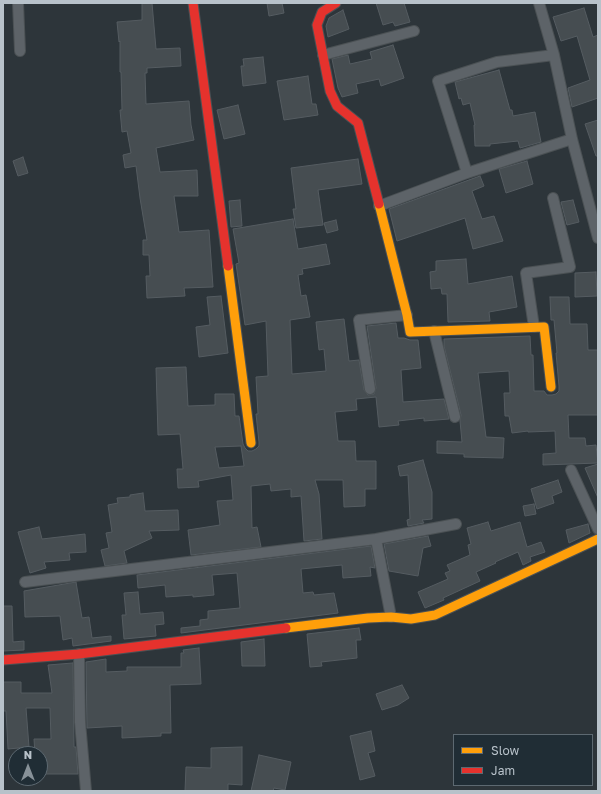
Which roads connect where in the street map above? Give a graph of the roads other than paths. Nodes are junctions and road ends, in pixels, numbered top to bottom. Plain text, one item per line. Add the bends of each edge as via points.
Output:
1 (18, 3) edge
2 (193, 3) edge
3 (336, 3) edge
4 (539, 3) edge
5 (414, 31) dead end
6 (20, 51) dead end
7 (323, 55) junction
8 (554, 55) junction
9 (572, 139) junction
10 (468, 173) junction
11 (554, 198) dead end
12 (379, 206) junction
13 (596, 216) edge
14 (598, 238) edge
15 (408, 315) junction
16 (534, 327) junction
17 (434, 331) junction
18 (551, 387) dead end
19 (370, 389) dead end
20 (454, 417) dead end
21 (251, 443) dead end
22 (571, 470) dead end
23 (456, 524) dead end
24 (598, 529) edge
25 (376, 539) junction
26 (598, 539) edge
27 (25, 582) dead end
28 (391, 617) junction
29 (79, 654) junction
30 (3, 660) edge
31 (86, 791) edge

1 - 6 street
2 - 21 street
3 - 7 street via 322,12 317,25
4 - 8 street
5 - 7 street
7 - 12 street via 330,91 337,106 358,123
8 - 9 street
8 - 10 street via 497,62 438,81
9 - 10 street
9 - 13 street
10 - 12 street
11 - 16 street via 570,267 526,273
12 - 15 street
13 - 14 street
15 - 17 street via 410,332
15 - 19 street via 359,320
16 - 17 street
16 - 18 street via 544,327
17 - 20 street
22 - 24 street
23 - 25 street
25 - 27 street
25 - 28 street
26 - 28 street via 435,614 411,619
28 - 29 street
29 - 30 street
29 - 31 street via 80,722

